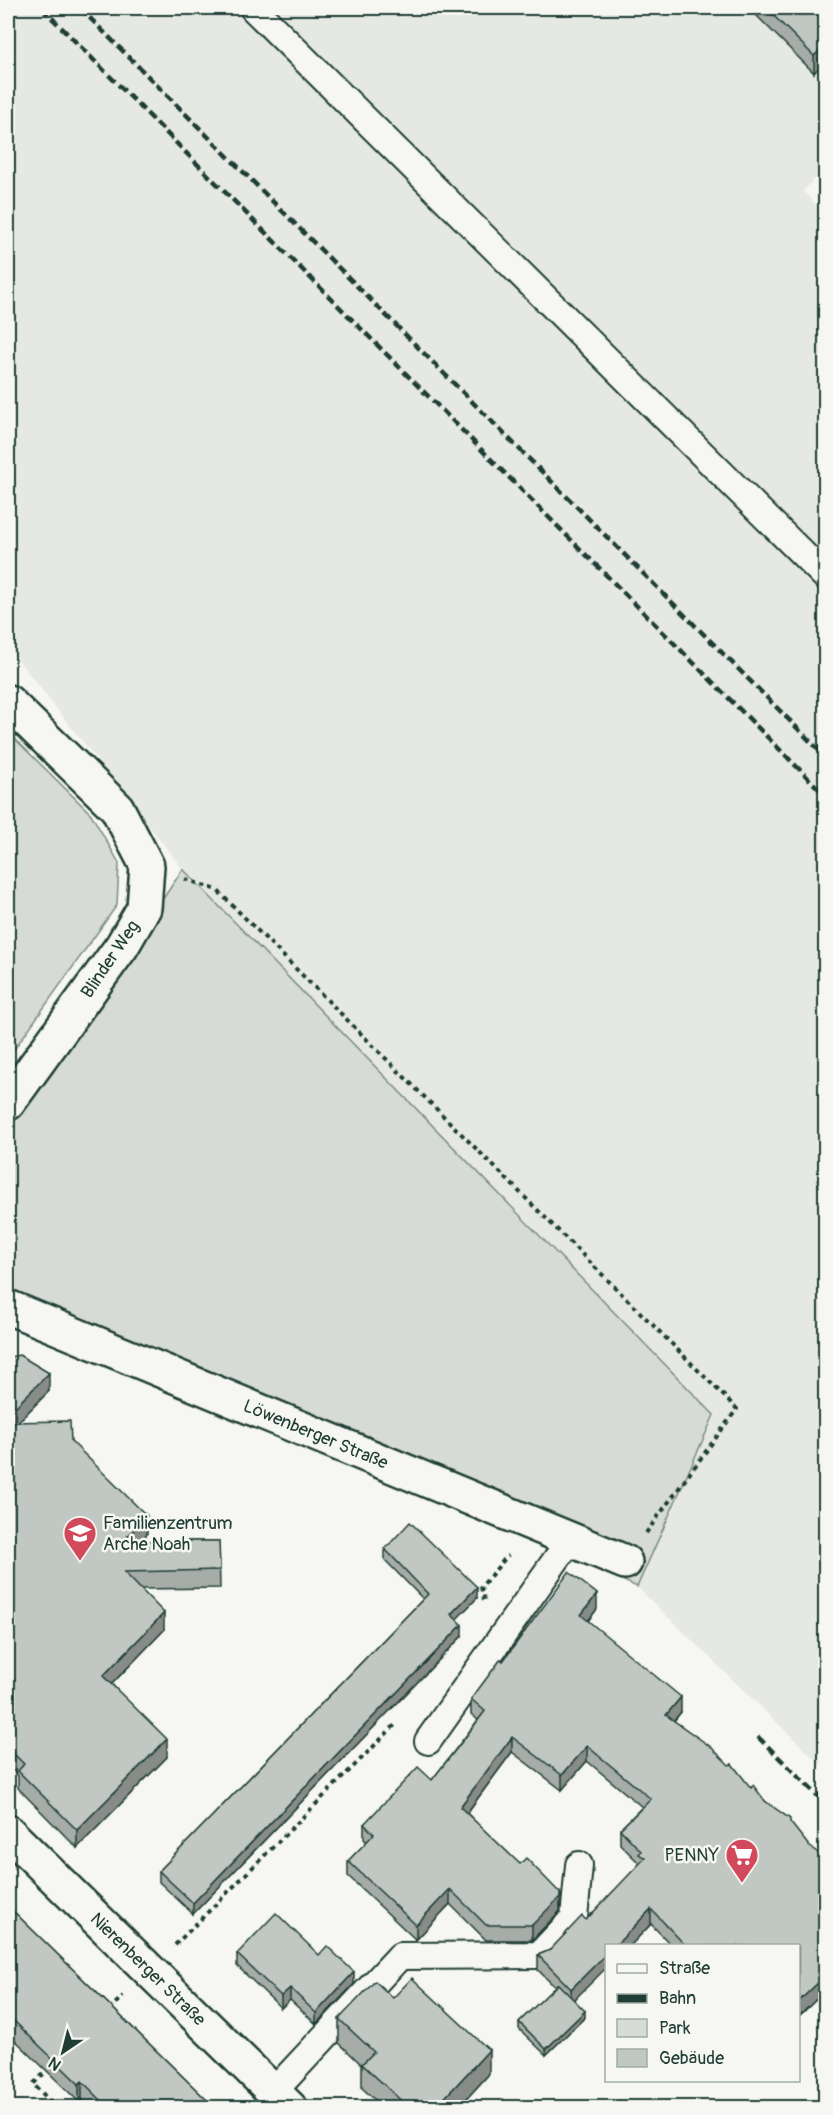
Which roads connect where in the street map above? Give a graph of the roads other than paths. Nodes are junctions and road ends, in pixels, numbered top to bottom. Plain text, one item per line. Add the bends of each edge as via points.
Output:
1 (253, 8) edge
2 (825, 577) edge
3 (8, 702) edge
4 (8, 1103) edge
5 (8, 1307) edge
6 (570, 1540) junction
7 (625, 1562) road end
8 (428, 1741) dead end
9 (8, 1832) edge
10 (579, 1865) dead end
11 (282, 2099) edge

1 - 2 lane
3 - 4 street, Blinder Weg via 117,808 147,866 144,908 122,946
5 - 6 street, Löwenberger Straße
6 - 7 street, Löwenberger Straße
6 - 8 lane
9 - 11 street, Nierenberger Straße
10 - 11 lane via 574,1918 539,1955 400,1956

